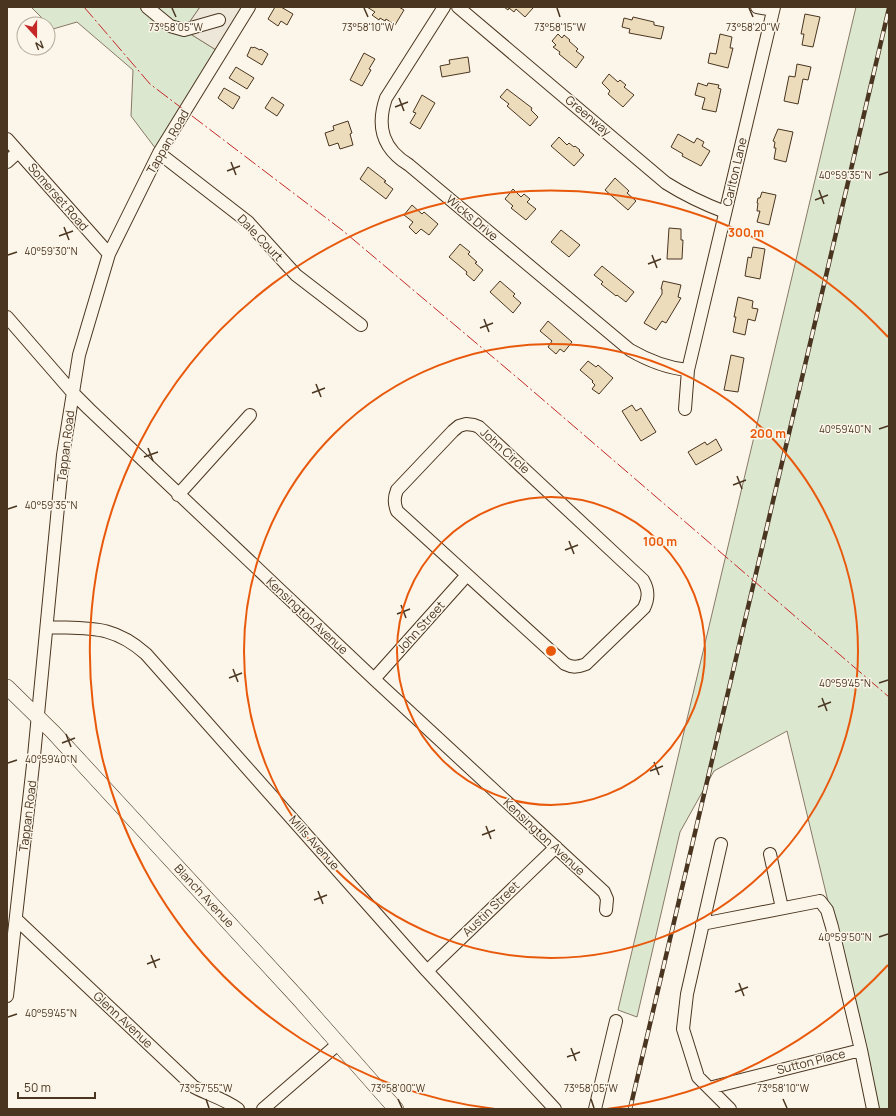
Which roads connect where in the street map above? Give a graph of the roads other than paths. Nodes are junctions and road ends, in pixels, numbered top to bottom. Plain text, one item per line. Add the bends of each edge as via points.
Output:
1 (147, 7) edge
2 (249, 7) edge
3 (444, 7) edge
4 (458, 7) edge
5 (757, 7) edge
6 (773, 8) edge
7 (219, 20) dead end
8 (7, 139) edge
9 (18, 152) junction
10 (159, 153) junction
11 (7, 162) edge
12 (725, 212) junction
13 (109, 254) junction
14 (8, 321) edge
15 (361, 325) dead end
16 (688, 370) junction
17 (73, 393) junction
18 (685, 409) dead end
19 (250, 415) dead end
20 (178, 495) junction
21 (468, 576) junction
22 (47, 627) junction
23 (374, 679) junction
24 (7, 688) edge
25 (38, 718) junction
26 (721, 844) dead end
27 (556, 847) junction
28 (770, 854) dead end
29 (782, 908) junction
30 (606, 910) dead end
31 (702, 924) junction
32 (12, 927) edge
33 (427, 971) junction
34 (7, 996) edge
35 (616, 1021) dead end
36 (338, 1044) junction
37 (861, 1050) junction
38 (709, 1088) junction
39 (238, 1109) edge
40 (264, 1109) edge
41 (396, 1109) edge
42 (555, 1109) edge
43 (595, 1109) edge
44 (730, 1109) edge
45 (873, 1109) edge

1 - 7 street via 170,26 184,30
2 - 10 street, Tappan Road
3 - 16 street, Wicks Drive via 386,98 382,110 382,133 392,152 630,350 658,365
4 - 12 street, Greenway via 666,183 684,195
5 - 6 street
6 - 12 street, Carlton Lane
8 - 9 street, Somerset Road
9 - 11 street
9 - 13 street, Somerset Road
10 - 13 street, Tappan Road
10 - 15 street, Dale Court via 248,222 296,275
12 - 16 street, Carlton Lane
13 - 17 street, Tappan Road via 78,355
14 - 17 street, Kensington Avenue
16 - 18 street, Carlton Lane
17 - 20 street, Kensington Avenue
17 - 22 street, Tappan Road via 63,455
19 - 20 street
20 - 23 street, Kensington Avenue
21 - 21 street, John Circle via 402,516 394,504 397,490 453,431 466,424 480,427 643,580 648,594 644,608 586,664 572,667 565,664
21 - 23 street, John Street
22 - 25 street, Tappan Road
22 - 33 street, Mills Avenue via 98,629 111,632 135,644
23 - 27 street, Kensington Avenue
24 - 25 main road, Blanch Avenue
25 - 32 street, Tappan Road
25 - 36 main road, Blanch Avenue
26 - 31 street
27 - 30 street, Kensington Avenue via 604,892 607,899
27 - 33 street, Austin Street
28 - 29 street
29 - 31 street
29 - 37 street via 820,901 827,910
31 - 38 street via 686,994 683,1029 698,1077
32 - 34 street, Tappan Road
32 - 39 street, Glenn Avenue via 194,1087
33 - 42 street, Mills Avenue
35 - 43 street
36 - 40 street
36 - 41 main road, Blanch Avenue
37 - 38 street, Sutton Place
37 - 45 street, Sutton Place
38 - 44 street

